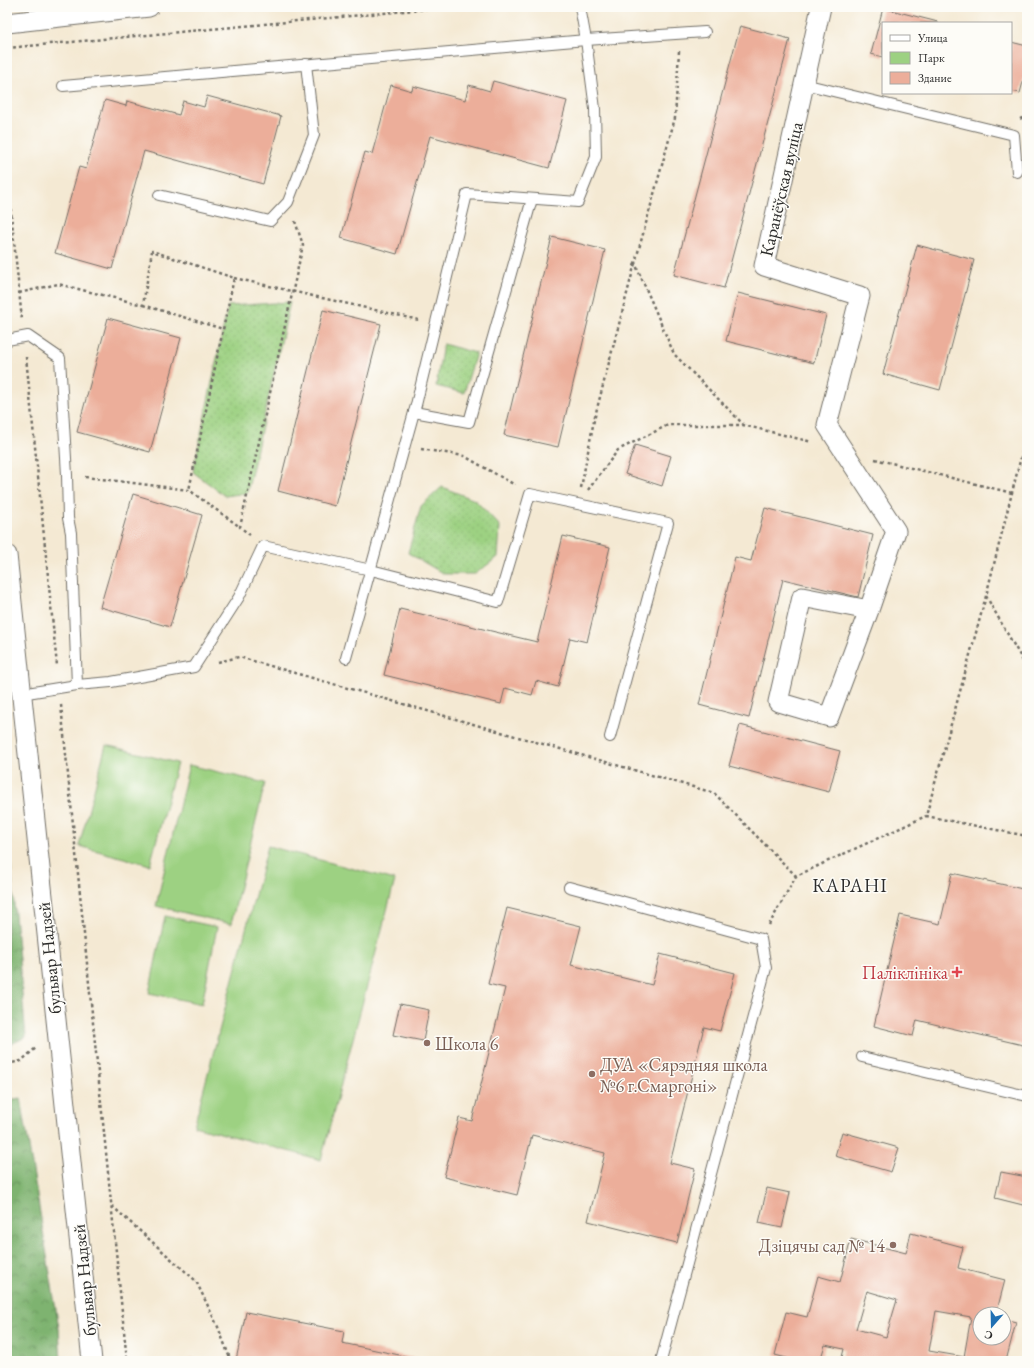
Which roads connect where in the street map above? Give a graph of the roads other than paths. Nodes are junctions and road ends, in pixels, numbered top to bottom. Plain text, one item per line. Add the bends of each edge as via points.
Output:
1 (149, 7) edge
2 (580, 7) edge
3 (821, 7) edge
4 (7, 23) edge
5 (705, 32) dead end
6 (586, 40) junction
7 (306, 64) junction
8 (804, 84) junction
9 (63, 86) dead end
10 (1017, 172) dead end
11 (159, 195) dead end
12 (532, 199) junction
13 (7, 340) edge
14 (414, 412) junction
15 (7, 556) edge
16 (370, 570) junction
17 (869, 610) junction
18 (346, 658) dead end
19 (77, 685) junction
20 (22, 694) junction
21 (610, 737) dead end
22 (569, 887) dead end
23 (862, 1057) dead end
24 (1027, 1096) edge
25 (92, 1361) edge
26 (661, 1361) edge

1 - 4 street
2 - 6 lane
3 - 8 street, Каранёўская вуліца
5 - 6 lane
6 - 7 lane
6 - 12 lane via 595,109 596,157 578,202
7 - 9 lane
7 - 11 lane via 314,135 288,202 270,221
8 - 10 lane via 1014,135
8 - 17 street, Каранёўская вуліца via 764,266 860,296 827,425 896,531
12 - 14 lane via 469,422
12 - 14 lane via 467,194
13 - 19 lane via 28,336 60,358
14 - 16 lane
15 - 20 street, бульвар Надзей
16 - 18 lane
16 - 19 lane via 263,546 239,597 194,667 111,682
16 - 21 lane via 498,602 530,494 668,523
17 - 17 street, Каранёўская вуліца via 802,597 778,702 828,717
19 - 20 lane
20 - 25 street, бульвар Надзей
22 - 26 lane via 761,939 766,968
23 - 24 lane

